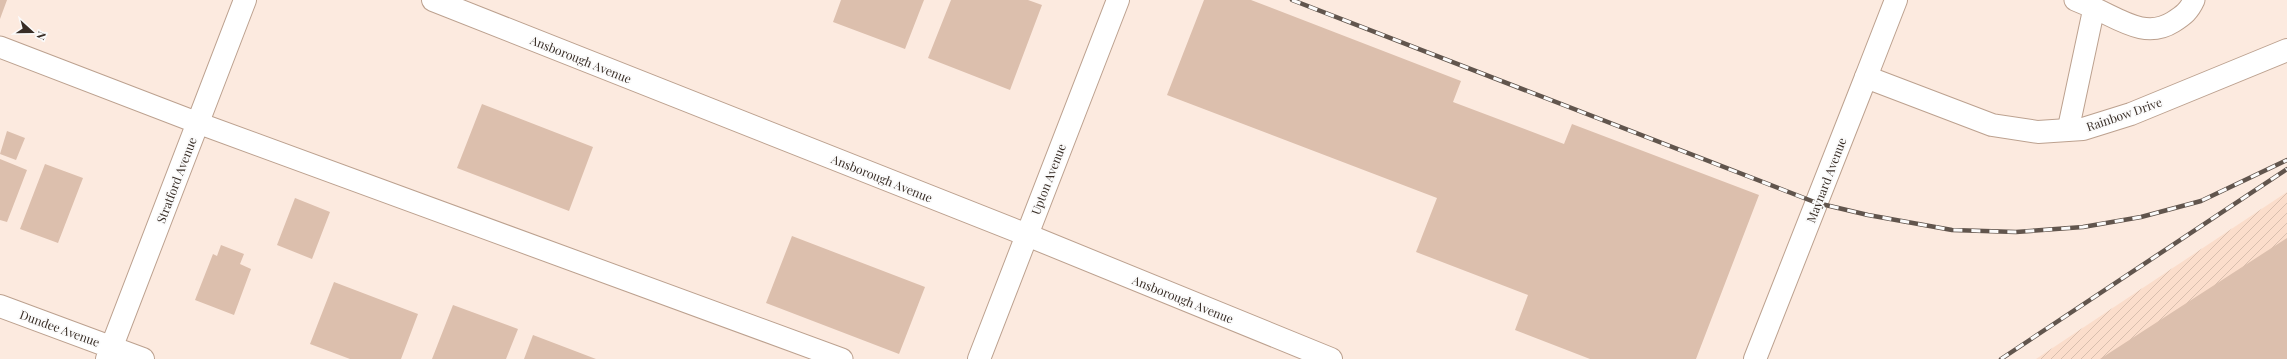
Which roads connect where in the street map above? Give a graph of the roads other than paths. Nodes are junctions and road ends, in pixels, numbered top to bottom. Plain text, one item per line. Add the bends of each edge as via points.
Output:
1 (245, 0) edge
2 (433, 0) edge
3 (1118, 0) edge
4 (1896, 0) edge
5 (2194, 0) edge
6 (2084, 4) edge
7 (0, 47) edge
8 (2287, 50) edge
9 (1866, 77) junction
10 (198, 123) junction
11 (2068, 130) junction
12 (1027, 236) junction
13 (0, 306) edge
14 (109, 353) edge
15 (143, 359) edge
16 (842, 359) edge
17 (979, 359) edge
18 (1331, 359) edge
19 (1755, 359) edge

1 - 10 main road, Stratford Avenue
2 - 12 main road, Ansborough Avenue
3 - 12 main road, Upton Avenue
4 - 9 main road, Maynard Avenue
5 - 6 lane via 2189,12 2163,28 2145,30
6 - 11 lane
7 - 10 lane
8 - 11 main road, Rainbow Drive via 2131,114 2083,129
9 - 11 main road, Rainbow Drive via 1992,125 2038,132
9 - 19 main road, Maynard Avenue
10 - 14 main road, Stratford Avenue
10 - 16 lane
12 - 17 main road, Upton Avenue
12 - 18 main road, Ansborough Avenue
13 - 14 main road, Dundee Avenue
14 - 15 main road, Dundee Avenue

